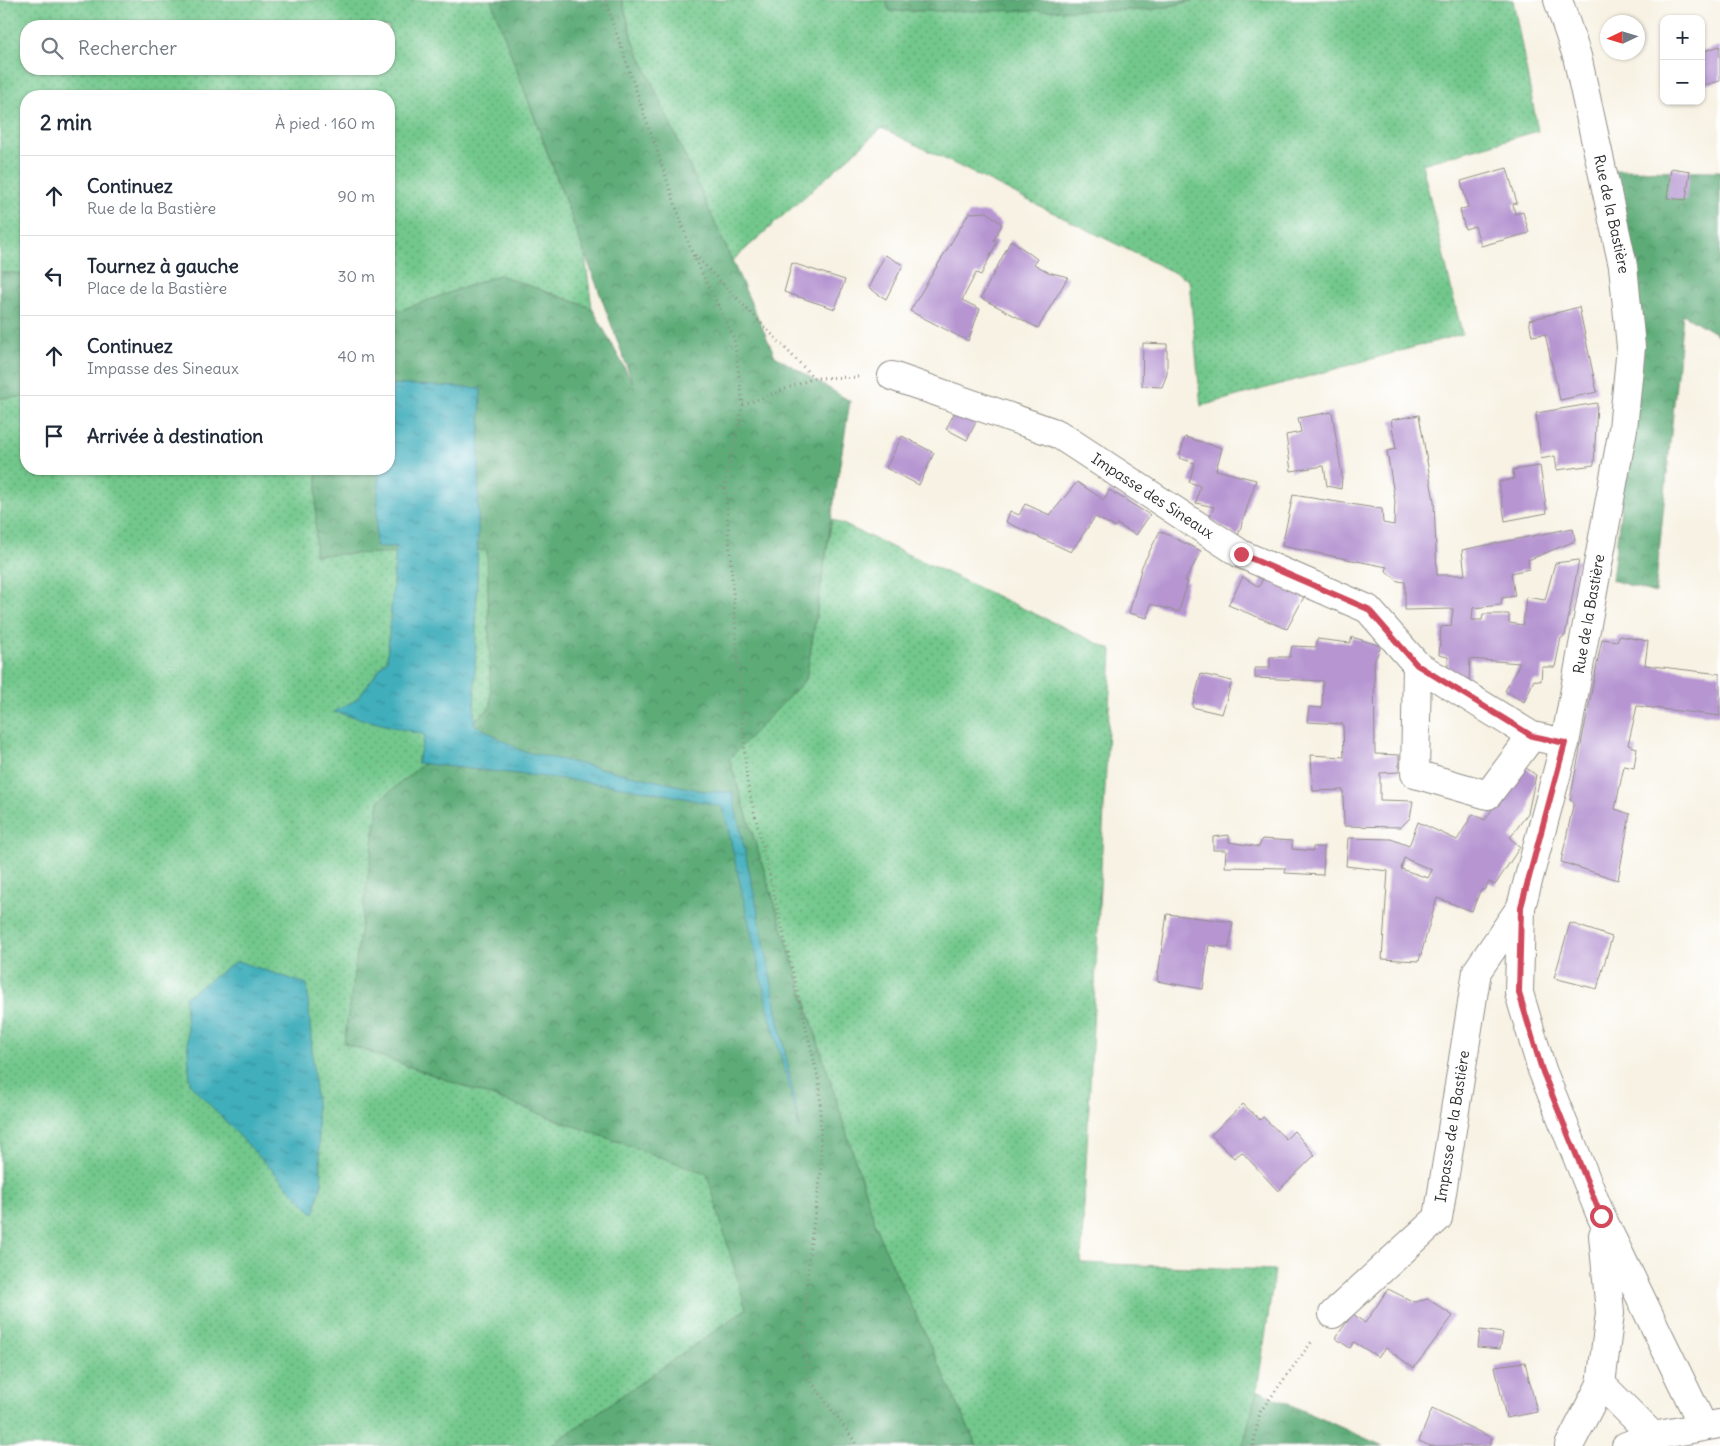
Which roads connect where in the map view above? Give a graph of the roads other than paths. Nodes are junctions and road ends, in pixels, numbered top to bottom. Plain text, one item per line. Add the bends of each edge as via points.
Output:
1 (1558, 0) edge
2 (892, 376) road end
3 (1417, 665) junction
4 (1532, 736) junction
5 (1565, 743) junction
6 (1521, 907) junction
7 (1601, 1216) junction
8 (1333, 1314) road end
9 (1601, 1384) junction
10 (1711, 1425) edge
11 (1654, 1436) junction
12 (1569, 1446) edge
13 (1626, 1446) edge

1 - 5 street, Rue de la Bastière via 1577,56 1623,266 1631,347 1623,429
2 - 3 street, Impasse des Sineaux via 1058,434 1241,554 1368,609
3 - 4 street, Impasse des Sineaux
3 - 4 street via 1415,774 1488,794
4 - 5 street, Impasse des Sineaux
5 - 6 street, Rue de la Bastière
6 - 7 street, Rue de la Bastière via 1519,993 1542,1070
6 - 8 street, Impasse de la Bastière via 1477,971 1438,1218
7 - 9 street via 1610,1313
7 - 10 street
9 - 11 street
9 - 12 street
10 - 11 street
11 - 13 street

